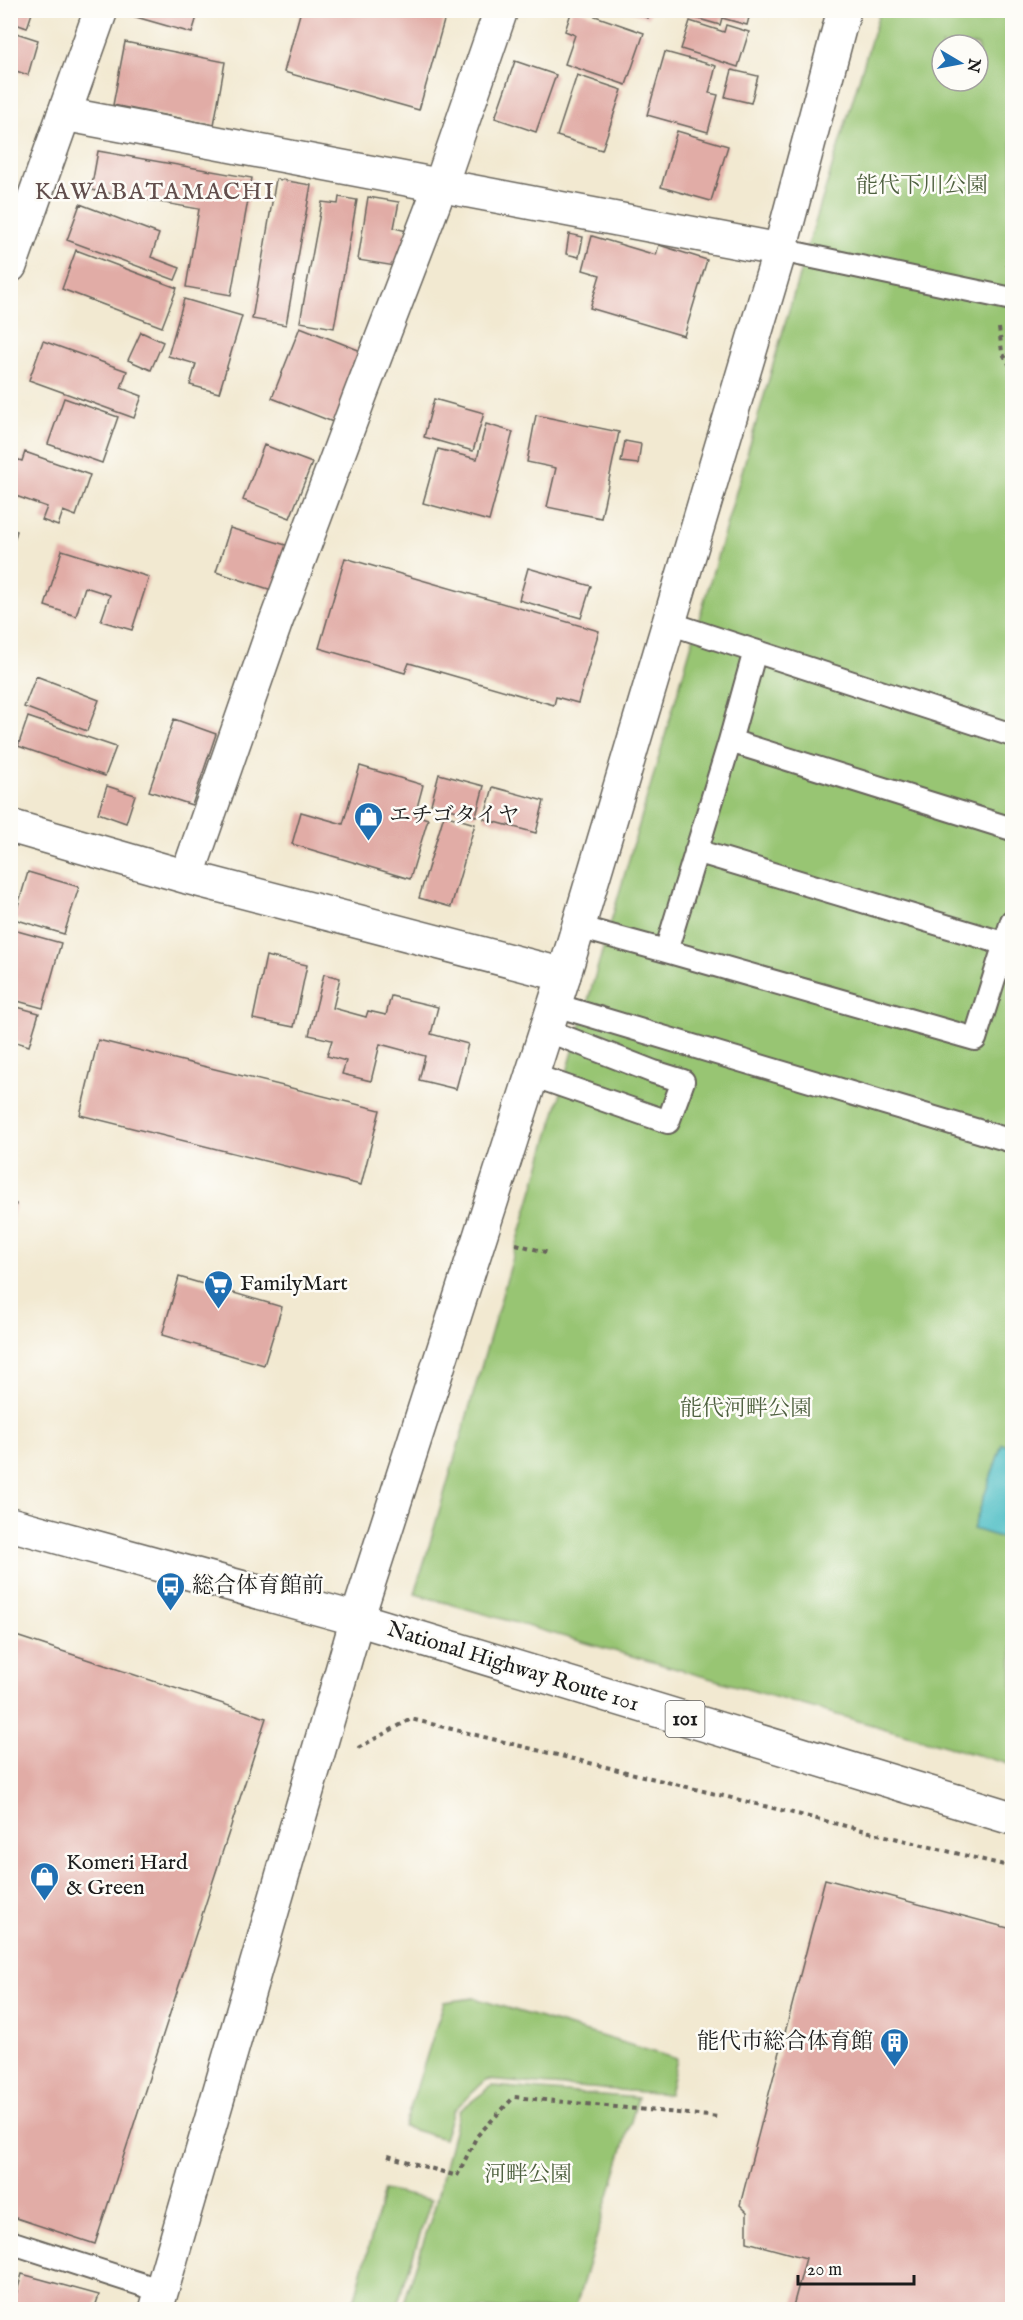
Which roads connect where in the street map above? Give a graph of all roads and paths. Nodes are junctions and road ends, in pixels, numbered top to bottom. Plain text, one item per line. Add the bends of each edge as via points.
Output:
1 (102, 10) edge
2 (501, 10) edge
3 (844, 10) edge
4 (64, 114) junction
5 (440, 187) junction
6 (780, 250) junction
7 (10, 266) edge
8 (1012, 299) edge
9 (669, 623) junction
10 (755, 651) junction
11 (1012, 735) edge
12 (729, 741) junction
13 (10, 826) edge
14 (1012, 829) edge
15 (696, 851) junction
16 (187, 877) junction
17 (1012, 921) edge
18 (578, 927) junction
19 (1006, 944) junction
20 (666, 951) junction
21 (555, 1003) junction
22 (532, 1075) junction
23 (1012, 1139) edge
24 (10, 1524) edge
25 (357, 1619) junction
26 (357, 1748) dead end
27 (1012, 1818) edge
28 (1012, 1867) edge
29 (719, 2117) dead end
30 (388, 2156) dead end
31 (10, 2242) edge
32 (159, 2300) edge

1 - 4 main road
2 - 5 main road
3 - 6 main road
4 - 5 main road
4 - 7 main road
5 - 6 main road
5 - 16 main road via 279,613
6 - 8 lane
6 - 9 main road
9 - 10 lane
9 - 18 main road
10 - 11 lane
10 - 12 lane
12 - 14 lane
12 - 15 lane
13 - 16 main road
15 - 19 lane
15 - 20 lane
16 - 21 main road
17 - 19 lane
18 - 20 lane
18 - 21 main road
19 - 20 lane via 975,1039
21 - 22 main road
21 - 22 lane via 654,1072 683,1081 668,1122
21 - 23 lane
22 - 25 main road
24 - 25 main road, National Highway Route 101 / 101
25 - 27 main road, National Highway Route 101 / 101
25 - 32 main road
26 - 28 path via 411,1719
29 - 30 path via 514,2097 477,2136 457,2176
31 - 32 lane

